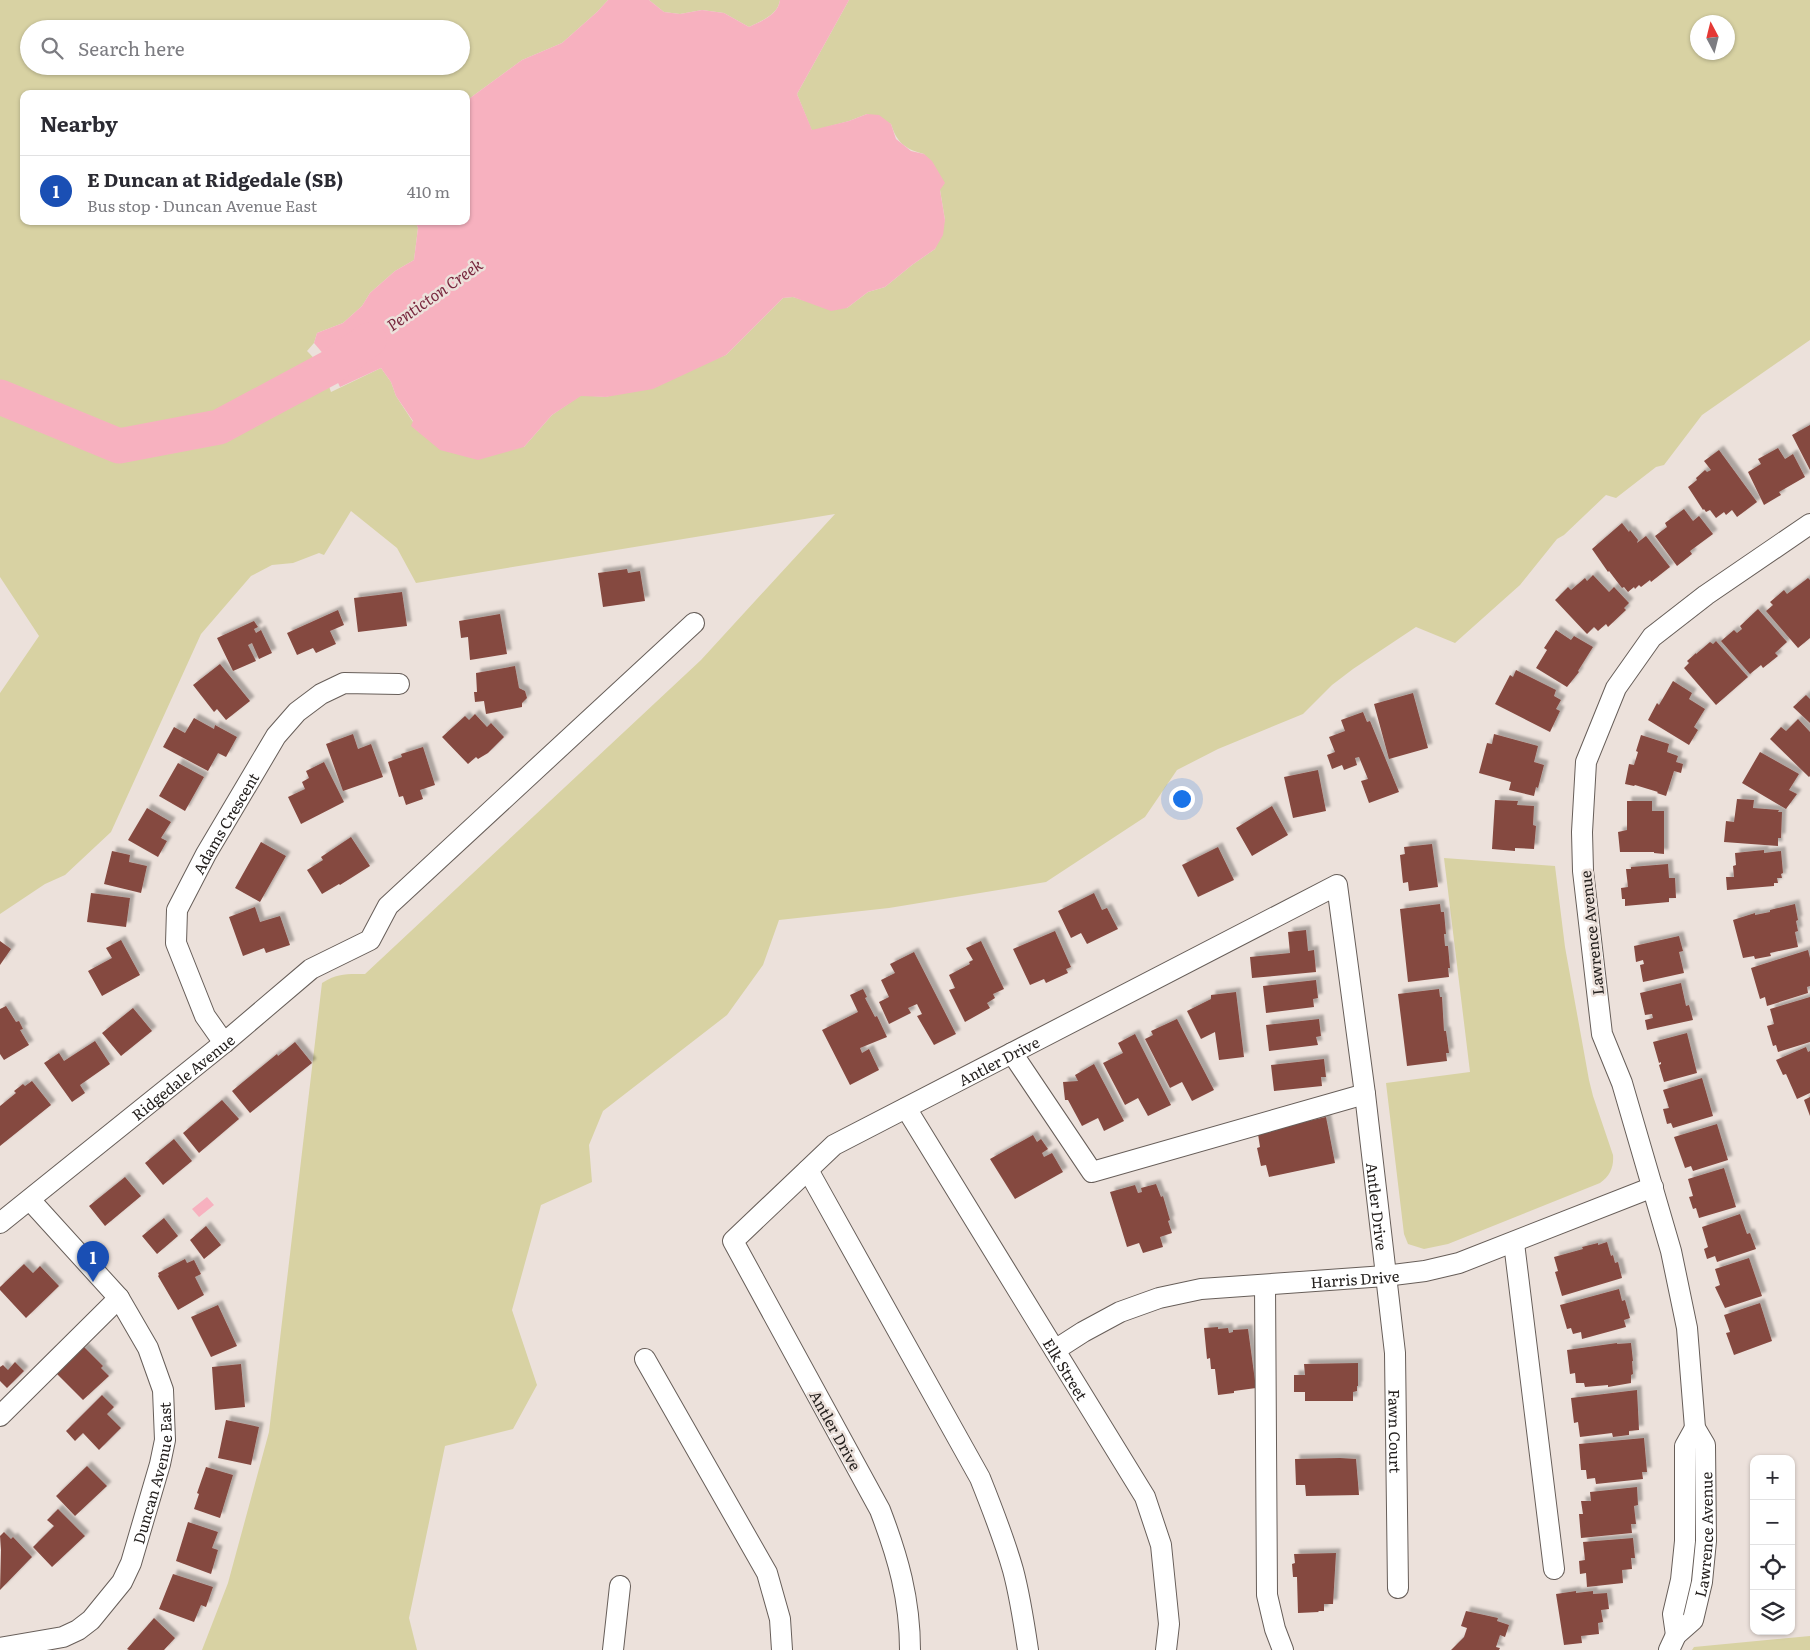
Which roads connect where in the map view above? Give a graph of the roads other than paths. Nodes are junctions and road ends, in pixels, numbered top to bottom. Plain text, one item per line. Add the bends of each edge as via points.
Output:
1 (1810, 524) edge
2 (694, 623) dead end
3 (399, 684) dead end
4 (224, 1043) junction
5 (1012, 1053) junction
6 (1365, 1094) junction
7 (906, 1108) junction
8 (808, 1170) junction
9 (1653, 1187) junction
10 (30, 1200) junction
11 (0, 1223) edge
12 (1514, 1242) junction
13 (1385, 1276) junction
14 (1265, 1285) junction
15 (119, 1298) junction
16 (1055, 1350) junction
17 (645, 1359) dead end
18 (0, 1416) edge
19 (1554, 1568) dead end
20 (620, 1586) dead end
21 (1398, 1588) dead end
22 (1673, 1643) edge
23 (0, 1648) edge
24 (613, 1650) edge
25 (782, 1650) edge
26 (910, 1650) edge
27 (1028, 1650) edge
28 (1166, 1650) edge
29 (1283, 1650) edge

1 - 9 street, Lawrence Avenue via 1706,595 1652,637 1616,688 1586,762 1583,871 1602,1034 1622,1083
2 - 4 street, Ridgedale Avenue via 388,906 370,940 311,969
3 - 4 street, Adams Crescent via 344,683 321,694 297,712 271,745 206,854 177,910 176,943 205,1016
4 - 10 street, Ridgedale Avenue
5 - 6 street via 1092,1172
5 - 6 street, Antler Drive via 1337,885
5 - 7 street, Antler Drive
6 - 13 street, Antler Drive
7 - 8 street, Antler Drive via 834,1145
7 - 16 street, Elk Street
8 - 26 street, Antler Drive via 733,1242 880,1510 905,1588
8 - 27 street via 980,1478 1014,1570
9 - 12 street, Harris Drive
9 - 22 street, Lawrence Avenue via 1671,1250 1687,1328 1695,1428 1705,1445 1706,1541 1702,1582 1693,1620
10 - 11 street, Ridgedale Avenue
10 - 15 street, Duncan Avenue East
12 - 13 street, Harris Drive via 1460,1263
12 - 19 street
13 - 14 street, Harris Drive
13 - 21 street, Fawn Court via 1395,1353
14 - 16 street, Harris Drive via 1201,1290 1159,1298 1120,1312
14 - 29 street via 1267,1595
15 - 18 street
15 - 23 street, Duncan Avenue East via 148,1348 163,1390 164,1448 131,1563 122,1582 91,1620 78,1630 63,1637
16 - 28 street, Elk Street via 1145,1497 1161,1546 1169,1624
17 - 25 street via 767,1573 780,1619
20 - 24 street

